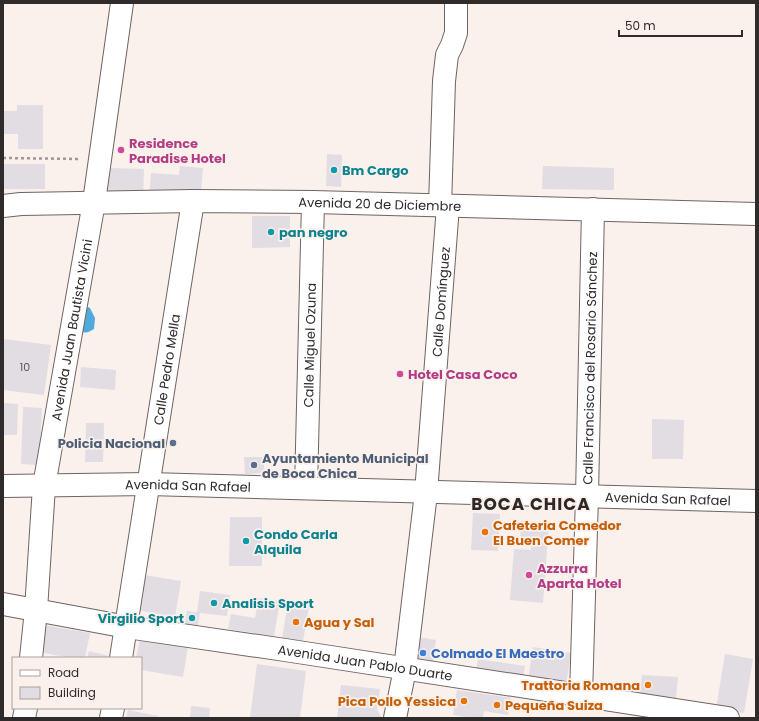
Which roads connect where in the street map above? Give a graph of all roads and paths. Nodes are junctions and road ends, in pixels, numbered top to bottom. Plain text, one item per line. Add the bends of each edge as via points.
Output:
1 (122, 3) edge
2 (456, 3) edge
3 (3, 158) edge
4 (81, 159) dead end
5 (193, 201) junction
6 (94, 202) junction
7 (313, 202) junction
8 (3, 206) edge
9 (444, 206) junction
10 (593, 209) junction
11 (756, 214) edge
12 (149, 484) junction
13 (3, 486) edge
14 (44, 486) junction
15 (306, 488) junction
16 (426, 493) junction
17 (588, 496) junction
18 (756, 501) edge
19 (3, 604) edge
20 (36, 610) junction
21 (127, 626) junction
22 (31, 657) edge
23 (121, 657) edge
24 (405, 669) junction
25 (581, 695) junction
26 (395, 718) edge
27 (728, 718) edge

1 - 6 street, Avenida Juan Bautista Vicini
2 - 9 street, Calle Domínguez via 456,33 447,55 444,81
3 - 4 path
5 - 6 street, Avenida 20 de Diciembre
5 - 7 street, Avenida 20 de Diciembre
5 - 12 street, Calle Pedro Mella
6 - 8 street, Avenida 20 de Diciembre
6 - 14 street, Avenida Juan Bautista Vicini
7 - 9 street, Avenida 20 de Diciembre
7 - 15 street, Calle Miguel Ozuna
9 - 10 street, Avenida 20 de Diciembre
9 - 16 street, Calle Domínguez
10 - 11 street, Avenida 20 de Diciembre
10 - 17 street, Calle Francisco del Rosario Sánchez
12 - 14 street, Avenida San Rafael
12 - 15 street, Avenida San Rafael
12 - 21 street, Calle Pedro Mella
13 - 14 street, Avenida San Rafael
14 - 20 street, Avenida Juan Bautista Vicini
15 - 16 street, Avenida San Rafael
16 - 17 street, Avenida San Rafael
16 - 24 street, Calle Domínguez
17 - 18 street, Avenida San Rafael
17 - 25 street, Calle Francisco del Rosario Sánchez
19 - 20 street, Avenida Juan Pablo Duarte
20 - 21 street, Avenida Juan Pablo Duarte
20 - 22 street, Avenida Juan Bautista Vicini
21 - 23 street, Calle Pedro Mella
21 - 24 street, Avenida Juan Pablo Duarte
24 - 25 street, Avenida Juan Pablo Duarte
24 - 26 street, Calle Domínguez
25 - 27 street, Avenida Juan Pablo Duarte

